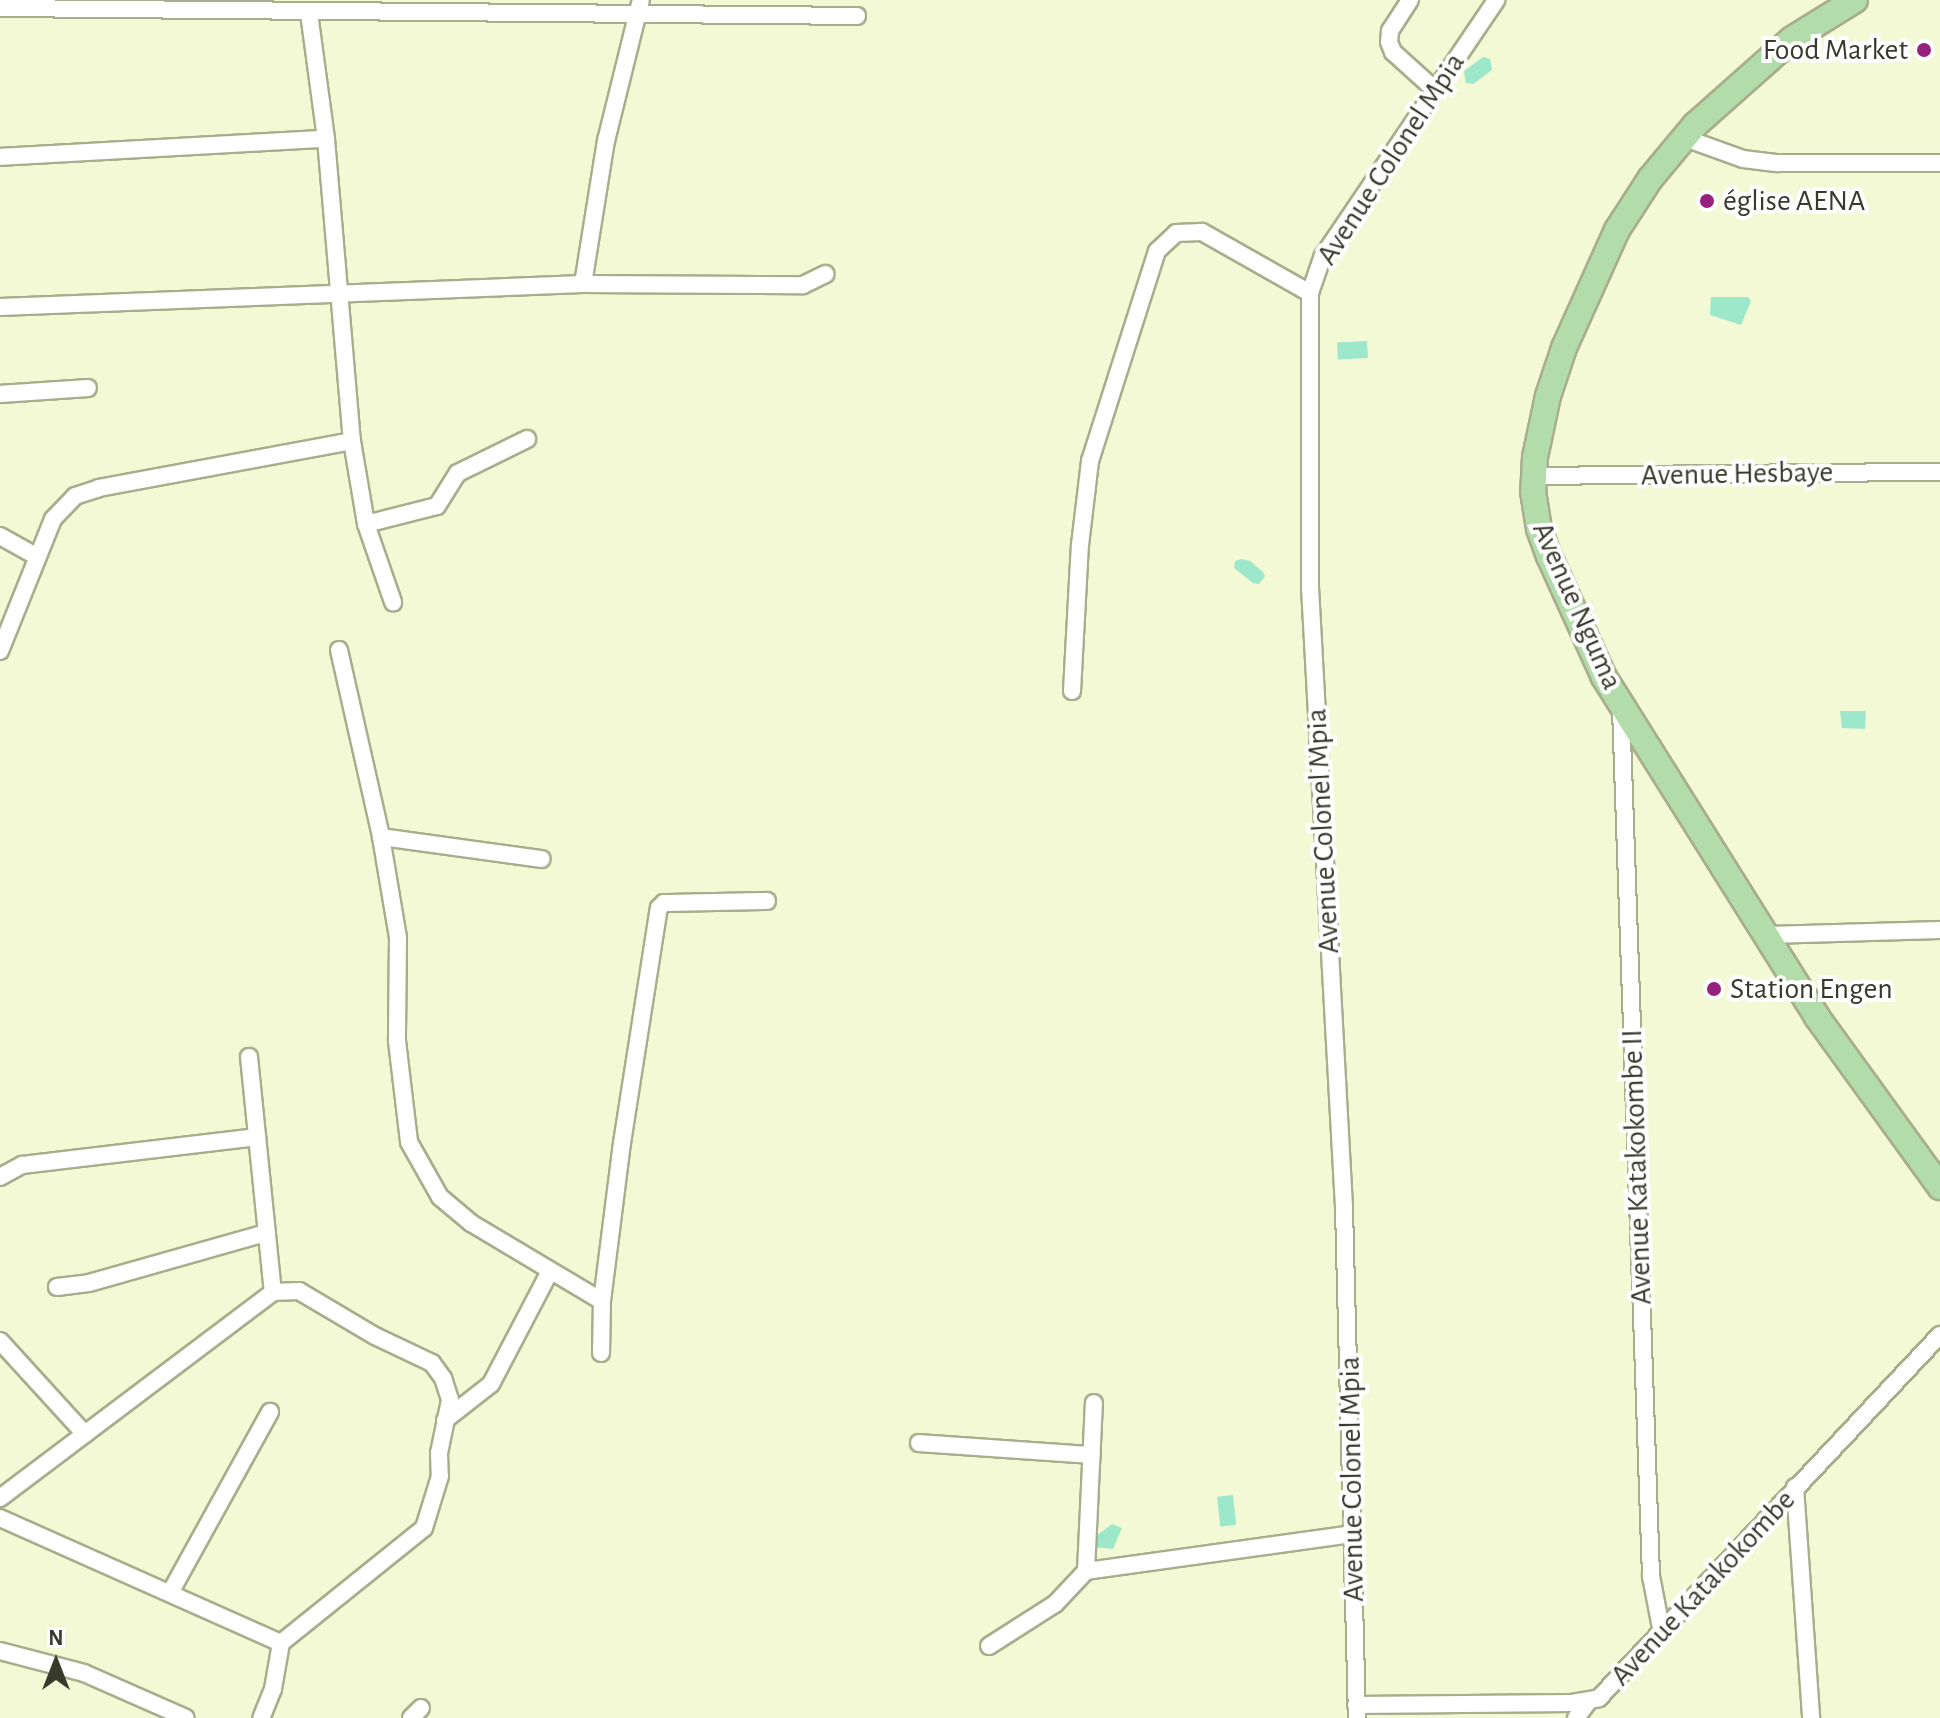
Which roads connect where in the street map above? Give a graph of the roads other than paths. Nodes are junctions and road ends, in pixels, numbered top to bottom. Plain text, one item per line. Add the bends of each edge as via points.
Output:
1 (1410, 0) edge
2 (1496, 0) edge
3 (1855, 0) edge
4 (361, 7) edge
5 (0, 8) edge
6 (640, 8) edge
7 (309, 13) junction
8 (857, 16) dead end
9 (1435, 90) junction
10 (1682, 137) junction
11 (326, 139) junction
12 (0, 157) edge
13 (1940, 163) edge
14 (826, 274) dead end
15 (583, 284) junction
16 (1310, 293) junction
17 (340, 295) junction
18 (0, 307) edge
19 (88, 388) dead end
20 (0, 394) edge
21 (527, 439) dead end
22 (352, 441) junction
23 (1940, 472) edge
24 (1533, 476) junction
25 (366, 524) junction
26 (0, 536) edge
27 (36, 556) junction
28 (393, 602) dead end
29 (339, 650) dead end
30 (0, 651) edge
31 (1072, 691) dead end
32 (1620, 705) junction
33 (381, 837) junction
34 (542, 859) dead end
35 (767, 901) dead end
36 (1940, 930) edge
37 (1768, 935) junction
38 (249, 1057) dead end
39 (257, 1137) junction
40 (0, 1177) edge
41 (1940, 1187) edge
42 (266, 1233) junction
43 (550, 1271) junction
44 (57, 1287) dead end
45 (273, 1292) junction
46 (602, 1301) junction
47 (1940, 1335) edge
48 (0, 1341) edge
49 (601, 1353) dead end
50 (1094, 1403) dead end
51 (270, 1412) dead end
52 (445, 1420) junction
53 (85, 1434) junction
54 (919, 1443) dead end
55 (1092, 1455) junction
56 (1795, 1487) junction
57 (0, 1498) edge
58 (0, 1518) edge
59 (1354, 1534) junction
60 (1086, 1571) junction
61 (170, 1593) junction
62 (1661, 1628) junction
63 (281, 1643) junction
64 (989, 1646) dead end
65 (0, 1651) edge
66 (1588, 1702) junction
67 (1356, 1711) edge
68 (186, 1718) edge
69 (261, 1718) edge
70 (1576, 1718) edge
71 (1811, 1718) edge

1 - 9 street via 1390,31 1389,42 1393,52
2 - 9 street, Avenue Colonel Mpia
3 - 10 main road, Avenue Nguma via 1770,56
4 - 6 street
4 - 7 street
5 - 7 street
6 - 8 street
6 - 15 street via 606,141
7 - 11 street
9 - 16 street, Avenue Colonel Mpia via 1323,256
10 - 13 street via 1743,159 1778,163
10 - 24 main road, Avenue Nguma via 1617,230 1598,267 1548,396
11 - 12 street
11 - 17 street
14 - 15 street via 803,285
15 - 17 street
16 - 31 street via 1202,232 1176,233 1157,251 1090,461
16 - 59 street, Avenue Colonel Mpia via 1310,588 1344,1207
17 - 18 street
17 - 22 street
19 - 20 street
21 - 25 street via 458,473 437,506
22 - 25 street
22 - 27 street via 87,492 60,508
23 - 24 street, Avenue Hesbaye
24 - 32 main road, Avenue Nguma via 1534,507 1549,556
25 - 28 street
26 - 27 street
27 - 30 street
29 - 33 street
32 - 37 main road, Avenue Nguma
32 - 62 street, Avenue Katakokombe II via 1651,1576
33 - 34 street
33 - 43 street via 398,938 397,1041 409,1142 440,1197 471,1223
35 - 46 street via 664,903 659,908
36 - 37 street
37 - 41 main road, Avenue Nguma via 1817,1017
38 - 39 street
39 - 40 street via 22,1165
39 - 42 street
42 - 44 street via 89,1283
42 - 45 street
43 - 46 street
43 - 52 street via 491,1384
45 - 52 street via 299,1291 432,1363 450,1400
45 - 53 street
46 - 49 street
47 - 56 street, Avenue Katakokombe
48 - 53 street
50 - 55 street
51 - 61 street
52 - 63 street via 440,1476 424,1528
53 - 57 street
54 - 55 street
55 - 60 street
56 - 62 street, Avenue Katakokombe
56 - 71 street
58 - 61 street
59 - 60 street
59 - 67 street, Avenue Colonel Mpia
60 - 64 street via 1055,1604
61 - 63 street
62 - 66 street, Avenue Katakokombe via 1607,1692
63 - 69 street via 273,1689
65 - 68 street via 84,1673
66 - 67 street, Avenue Katakokombe
66 - 70 street

